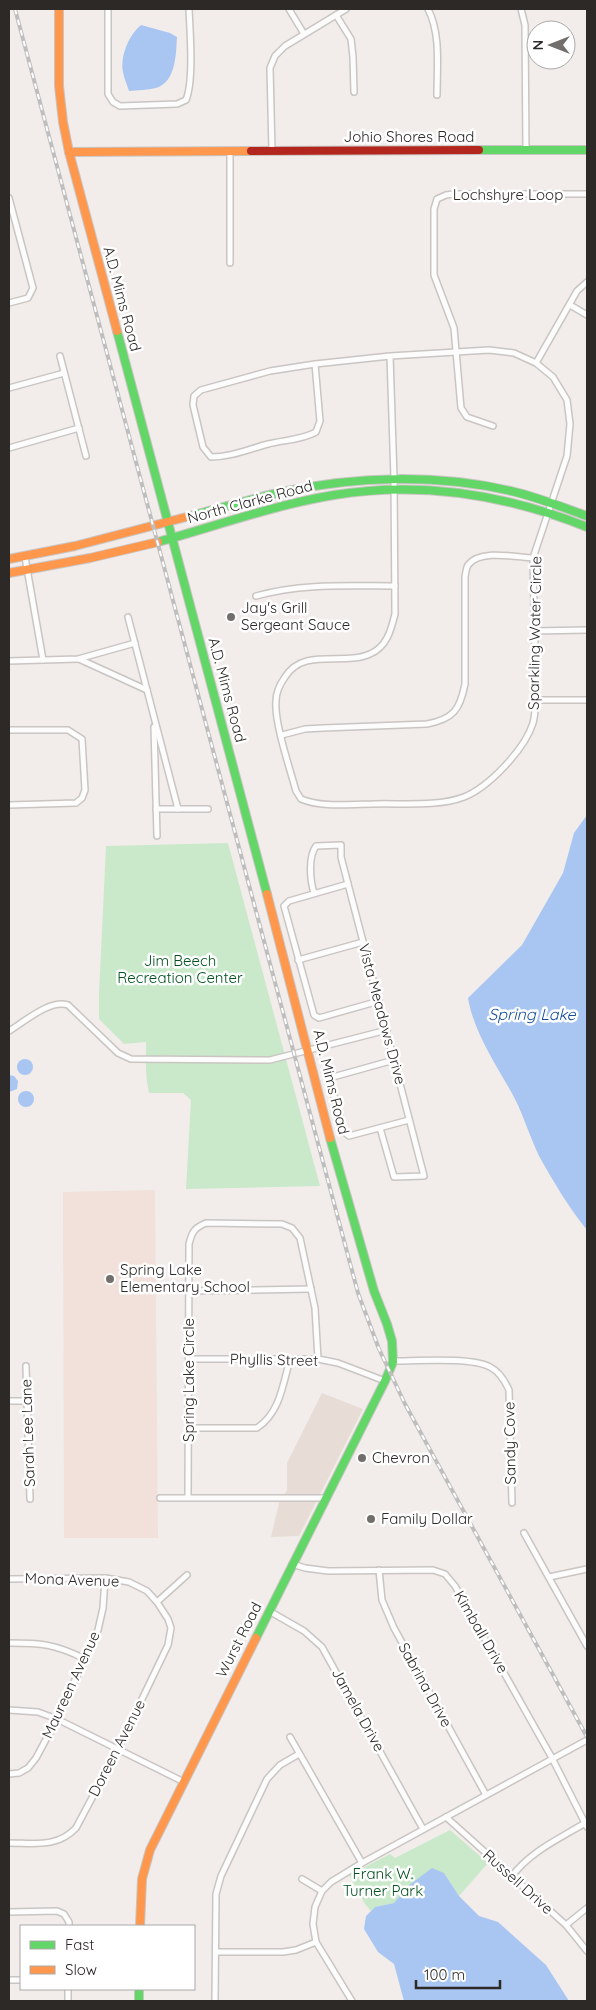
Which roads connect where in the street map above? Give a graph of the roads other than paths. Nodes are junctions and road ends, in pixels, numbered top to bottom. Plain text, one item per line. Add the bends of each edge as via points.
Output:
1 (58, 9) edge
2 (108, 9) edge
3 (189, 9) edge
4 (289, 9) edge
5 (346, 9) edge
6 (428, 9) edge
7 (520, 9) edge
8 (336, 15) junction
9 (304, 34) junction
10 (354, 92) dead end
11 (437, 95) dead end
12 (272, 150) junction
13 (526, 150) junction
14 (587, 150) edge
15 (230, 151) junction
16 (69, 152) junction
17 (587, 194) edge
18 (9, 198) edge
19 (230, 263) dead end
20 (587, 282) edge
21 (9, 303) edge
22 (570, 305) junction
23 (587, 315) edge
24 (456, 352) junction
25 (60, 356) dead end
26 (390, 356) junction
27 (536, 363) junction
28 (315, 364) junction
29 (64, 373) junction
30 (9, 388) edge
31 (493, 426) dead end
32 (79, 428) junction
33 (9, 448) edge
34 (86, 456) dead end
35 (394, 478) junction
36 (394, 490) junction
37 (552, 502) junction
38 (547, 512) junction
39 (587, 516) edge
40 (167, 522) junction
41 (587, 527) edge
42 (172, 538) junction
43 (25, 557) junction
44 (533, 558) junction
45 (9, 560) edge
46 (27, 570) junction
47 (9, 573) edge
48 (395, 586) junction
49 (256, 596) dead end
50 (128, 617) dead end
51 (587, 630) edge
52 (534, 631) junction
53 (135, 643) junction
54 (78, 659) junction
55 (43, 660) junction
56 (9, 661) edge
57 (147, 690) junction
58 (536, 700) junction
59 (587, 700) edge
60 (154, 716) junction
61 (9, 730) edge
62 (282, 735) junction
63 (9, 805) edge
64 (156, 809) junction
65 (178, 809) junction
66 (208, 809) dead end
67 (157, 836) dead end
68 (348, 884) junction
69 (314, 893) junction
70 (363, 942) junction
71 (298, 960) junction
72 (379, 1002) junction
73 (387, 1030) junction
74 (9, 1031) edge
75 (308, 1052) junction
76 (394, 1060) junction
77 (409, 1120) junction
78 (380, 1128) junction
79 (311, 1289) junction
80 (189, 1291) junction
81 (189, 1359) junction
82 (290, 1359) junction
83 (318, 1359) junction
84 (393, 1361) junction
85 (26, 1366) dead end
86 (389, 1372) joint
87 (385, 1381) junction
88 (9, 1401) edge
89 (26, 1401) junction
90 (188, 1428) junction
91 (188, 1497) junction
92 (160, 1498) dead end
93 (327, 1498) junction
94 (30, 1499) dead end
95 (512, 1503) dead end
96 (524, 1533) dead end
97 (292, 1564) junction
98 (587, 1569) edge
99 (379, 1570) junction
100 (187, 1575) dead end
101 (549, 1577) junction
102 (105, 1578) junction
103 (9, 1579) edge
104 (158, 1602) junction
105 (269, 1611) junction
106 (9, 1643) edge
107 (587, 1646) edge
108 (84, 1659) junction
109 (9, 1710) edge
110 (57, 1719) junction
111 (290, 1737) dead end
112 (587, 1740) edge
113 (118, 1749) junction
114 (299, 1754) junction
115 (552, 1758) junction
116 (9, 1774) edge
117 (184, 1782) junction
118 (486, 1795) junction
119 (446, 1817) junction
120 (586, 1825) edge
121 (423, 1829) junction
122 (9, 1844) edge
123 (362, 1863) junction
124 (512, 1876) junction
125 (302, 1879) dead end
126 (322, 1892) junction
127 (587, 1908) edge
128 (9, 1912) edge
129 (69, 1924) edge
130 (140, 1925) edge
131 (566, 1925) junction
132 (316, 1942) junction
133 (587, 1951) edge
134 (216, 1952) junction
135 (215, 2001) edge
136 (352, 2001) edge

1 - 16 street, A.D. Mims Road via 58,86
2 - 3 street via 108,94 112,102 120,106 177,104 186,100 190,61
4 - 9 street
5 - 8 street
6 - 11 street via 437,40
7 - 13 street via 525,24
8 - 9 street
8 - 10 street via 351,39
9 - 12 street via 284,46 270,68
12 - 13 street, Johio Shores Road
12 - 15 street, Johio Shores Road
13 - 14 street, Johio Shores Road
15 - 16 street, Johio Shores Road
15 - 19 street
16 - 40 street, A.D. Mims Road
17 - 24 street, Lochshyre Loop via 453,194 437,199 434,208 434,275 454,328
18 - 21 street via 33,288 28,298
20 - 22 street
22 - 23 street
22 - 27 street
24 - 26 street, Sparkling Water Circle
24 - 27 street, Sparkling Water Circle via 489,350 514,353
24 - 31 street via 461,408 467,416
25 - 29 street
26 - 28 street, Sparkling Water Circle
26 - 35 street, Sparkling Water Circle
27 - 37 street, Sparkling Water Circle via 553,377 567,400 570,424 567,456
28 - 28 street, Sparkling Water Circle via 270,371 201,390 194,396 193,405 203,447 211,457 223,457 316,432 320,421
29 - 30 street
29 - 32 street
32 - 33 street
32 - 34 street
35 - 36 street, Sparkling Water Circle
35 - 37 street, North Clarke Road via 480,484
35 - 40 street, North Clarke Road via 317,485
36 - 38 street, North Clarke Road via 482,496
36 - 42 street, North Clarke Road via 358,492 287,504
36 - 48 street, Sparkling Water Circle
37 - 38 street, Sparkling Water Circle
37 - 39 street, North Clarke Road
38 - 41 street, North Clarke Road
38 - 44 street, Sparkling Water Circle
40 - 42 street, A.D. Mims Road
40 - 43 street, North Clarke Road
42 - 46 street, North Clarke Road
42 - 75 street, A.D. Mims Road
43 - 45 street, North Clarke Road
43 - 46 street
44 - 52 street, Sparkling Water Circle
44 - 62 street via 485,555 468,566 465,576 465,684 462,700 444,721 305,729
46 - 47 street, North Clarke Road
46 - 55 street
48 - 49 street via 305,586
48 - 62 street, Sparkling Water Circle via 395,614 391,632 383,644 370,654 354,658 317,658 288,671 279,685 275,702
50 - 53 street
51 - 52 street
52 - 58 street, Sparkling Water Circle
53 - 54 street
53 - 57 street
54 - 55 street
54 - 57 street
55 - 56 street
57 - 60 street
58 - 59 street
58 - 62 street, Sparkling Water Circle via 533,722 510,760 486,783 464,797 436,803 320,804 301,799 296,791
60 - 64 street
60 - 65 street
61 - 63 street via 68,730 79,737 83,743 85,790 76,803
64 - 65 street
64 - 67 street
65 - 66 street
68 - 69 street
68 - 69 street, Vista Meadows Drive via 341,846 316,846 312,852
68 - 70 street, Vista Meadows Drive
69 - 71 street via 289,901 284,906
70 - 71 street
70 - 72 street, Vista Meadows Drive
71 - 72 street via 314,1015 319,1018
72 - 73 street, Vista Meadows Drive
73 - 75 street
73 - 76 street, Vista Meadows Drive
74 - 75 street via 50,1005 60,1003 68,1005 118,1053 131,1058 270,1060
75 - 84 street, A.D. Mims Road via 356,1230 392,1340
76 - 77 street, Vista Meadows Drive
76 - 78 street via 333,1077 330,1081 344,1132 349,1136
77 - 78 street
77 - 78 street, Vista Meadows Drive via 424,1176 394,1177
79 - 80 street
79 - 80 street, Spring Lake Circle via 300,1238 292,1228 282,1224 206,1224 196,1227 191,1234
79 - 83 street, Spring Lake Circle
80 - 81 street, Spring Lake Circle
81 - 82 street, Phyllis Street
81 - 90 street, Spring Lake Circle
82 - 83 street, Phyllis Street
82 - 90 street via 280,1398 266,1422 257,1428
83 - 87 street, Phyllis Street
84 - 86 street, A.D. Mims Road
84 - 95 street, Sandy Cove via 461,1361 489,1366 504,1378 509,1390
85 - 89 street, Sarah Lee Lane
86 - 87 street, Wurst Road
87 - 93 street, Wurst Road
88 - 89 street
89 - 94 street, Sarah Lee Lane
90 - 91 street, Spring Lake Circle
91 - 92 street
91 - 93 street
93 - 97 street, Wurst Road
96 - 101 street
97 - 99 street, Kimball Drive via 328,1571
97 - 105 street, Wurst Road
98 - 101 street
99 - 115 street, Kimball Drive via 433,1570 445,1574 455,1586
99 - 118 street, Sabrina Drive via 382,1600 394,1628
100 - 104 street
101 - 107 street
102 - 103 street, Mona Avenue
102 - 104 street, Mona Avenue via 129,1582 147,1591
102 - 108 street, Maureen Avenue via 98,1630
104 - 113 street, Doreen Avenue via 171,1628 168,1645
105 - 117 street, Wurst Road
105 - 121 street, Jamela Drive via 304,1631 322,1647
106 - 108 street via 42,1643
108 - 110 street, Maureen Avenue
109 - 110 street via 38,1712
110 - 113 street
110 - 116 street, Maureen Avenue via 28,1768
111 - 114 street
112 - 115 street
113 - 117 street
113 - 122 street, Doreen Avenue via 76,1828 68,1836 57,1842
114 - 123 street
114 - 134 street via 280,1765 267,1779 221,1876 216,1894
115 - 118 street
115 - 120 street, Kimball Drive
117 - 130 street, Wurst Road via 143,1868
118 - 119 street
119 - 121 street
119 - 124 street, Russell Drive
120 - 124 street via 533,1854
121 - 123 street
123 - 126 street via 331,1882
124 - 131 street, Russell Drive
125 - 126 street
126 - 132 street via 315,1907
127 - 131 street
128 - 129 street via 57,1911 64,1914
131 - 133 street, Russell Drive
132 - 134 street via 283,1952
132 - 136 street
134 - 135 street

